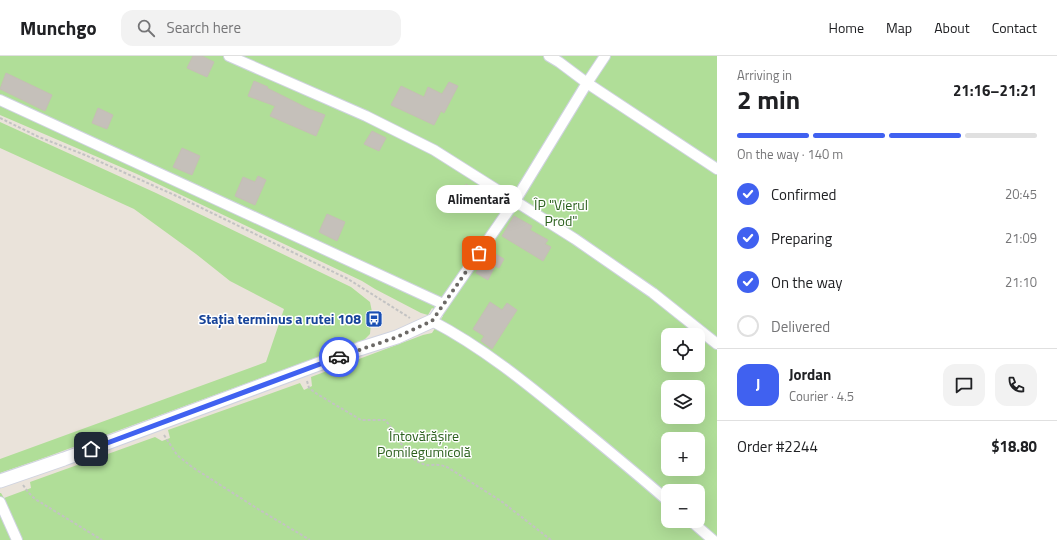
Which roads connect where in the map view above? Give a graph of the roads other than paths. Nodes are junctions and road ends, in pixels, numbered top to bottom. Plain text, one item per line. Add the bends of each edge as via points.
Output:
1 (229, 56) edge
2 (549, 56) edge
3 (605, 56) edge
4 (587, 83) junction
5 (0, 100) edge
6 (717, 169) edge
7 (515, 201) junction
8 (443, 304) junction
9 (428, 323) junction
10 (717, 344) edge
11 (0, 481) edge
12 (661, 495) edge
13 (0, 502) edge
14 (699, 528) edge
15 (17, 540) edge
16 (713, 540) edge

1 - 7 street via 366,116 434,150
2 - 4 street
3 - 4 street
4 - 6 street
4 - 7 street
5 - 8 street
7 - 8 street
7 - 10 street via 575,238 653,293
8 - 9 street
9 - 11 street via 397,337
9 - 12 street via 455,333 489,356 533,389
13 - 15 street
14 - 16 street

